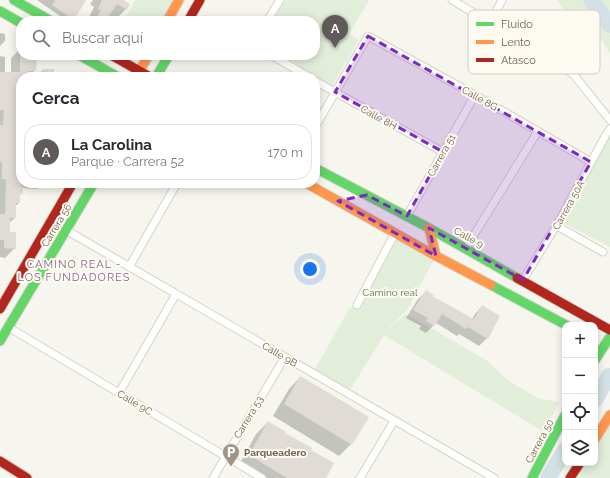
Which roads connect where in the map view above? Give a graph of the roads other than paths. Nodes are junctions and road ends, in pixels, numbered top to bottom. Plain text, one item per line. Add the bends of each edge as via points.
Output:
1 (14, 0) edge
2 (178, 0) edge
3 (200, 0) edge
4 (280, 0) edge
5 (452, 0) edge
6 (502, 0) edge
7 (469, 10) edge
8 (497, 10) edge
9 (0, 11) edge
10 (42, 16) edge
11 (170, 16) edge
12 (191, 16) edge
13 (270, 16) edge
14 (16, 20) edge
15 (87, 60) edge
16 (118, 60) edge
17 (146, 60) edge
18 (166, 60) edge
19 (280, 60) edge
20 (106, 72) edge
21 (135, 72) edge
22 (139, 72) edge
23 (159, 72) edge
24 (300, 72) edge
25 (573, 74) edge
26 (320, 84) edge
27 (335, 92) junction
28 (475, 95) junction
29 (320, 118) edge
30 (610, 120) edge
31 (610, 130) edge
32 (538, 131) junction
33 (443, 152) junction
34 (591, 162) junction
35 (320, 171) edge
36 (70, 188) edge
37 (91, 188) edge
38 (174, 188) edge
39 (315, 188) edge
40 (367, 195) junction
41 (338, 201) junction
42 (407, 216) junction
43 (556, 226) junction
44 (429, 228) junction
45 (66, 230) junction
46 (395, 233) junction
47 (466, 248) junction
48 (603, 252) dead end
49 (436, 256) junction
50 (129, 266) junction
51 (523, 280) junction
52 (176, 294) junction
53 (357, 305) dead end
54 (0, 309) edge
55 (556, 320) junction
56 (562, 323) edge
57 (8, 327) junction
58 (562, 327) edge
59 (610, 330) edge
60 (0, 341) edge
61 (605, 342) edge
62 (285, 357) junction
63 (596, 358) edge
64 (119, 393) junction
65 (610, 415) edge
66 (394, 420) junction
67 (562, 420) edge
68 (598, 434) edge
69 (225, 456) junction
70 (0, 457) edge
71 (0, 461) edge
72 (578, 466) edge
73 (10, 467) junction
74 (27, 478) edge
75 (213, 478) edge
76 (262, 478) edge
77 (360, 478) edge
78 (494, 478) edge
79 (532, 478) edge
80 (570, 478) edge

1 - 10 main road
2 - 11 main road
3 - 12 main road
4 - 13 street
5 - 7 street
6 - 8 street
9 - 14 main road
15 - 20 main road
16 - 21 main road
17 - 22 main road
18 - 23 main road
19 - 24 street
25 - 30 street
26 - 27 street, Calle 8H
27 - 28 street, Calle 8G via 368,36
27 - 29 street
27 - 33 street, Calle 8H
28 - 32 street, Calle 8G
28 - 33 street, Carrera 51
31 - 34 street, Carrera 50A
32 - 34 street, Calle 8G
32 - 47 street
33 - 42 street, Carrera 51
34 - 43 street, Carrera 50A
35 - 40 main road, Calle 9
36 - 54 main road, Carrera 56
37 - 45 main road, Carrera 56
38 - 50 street
39 - 41 main road
40 - 41 main road
40 - 42 main road, Calle 9
41 - 46 main road
42 - 44 main road, Calle 9
43 - 48 street
43 - 51 street, Carrera 50A
44 - 47 main road, Calle 9
44 - 49 main road
45 - 50 street, Calle 9B
45 - 57 main road, Carrera 56
46 - 49 main road
46 - 53 street
47 - 51 main road, Calle 9
49 - 55 main road
50 - 52 street, Calle 9B
51 - 59 main road, Calle 9
52 - 62 street, Calle 9B
52 - 64 street
55 - 56 main road
55 - 58 main road
57 - 60 main road, Carrera 56
57 - 64 street, Calle 9C
61 - 63 main road
62 - 66 street, Calle 9B
62 - 69 street, Carrera 53
64 - 69 street, Calle 9C
65 - 68 main road
66 - 77 street
66 - 78 street, Calle 9B
67 - 79 main road, Carrera 50
69 - 75 street, Carrera 53
69 - 76 street, Calle 9C
70 - 73 main road
71 - 73 main road
72 - 80 main road
73 - 74 main road

